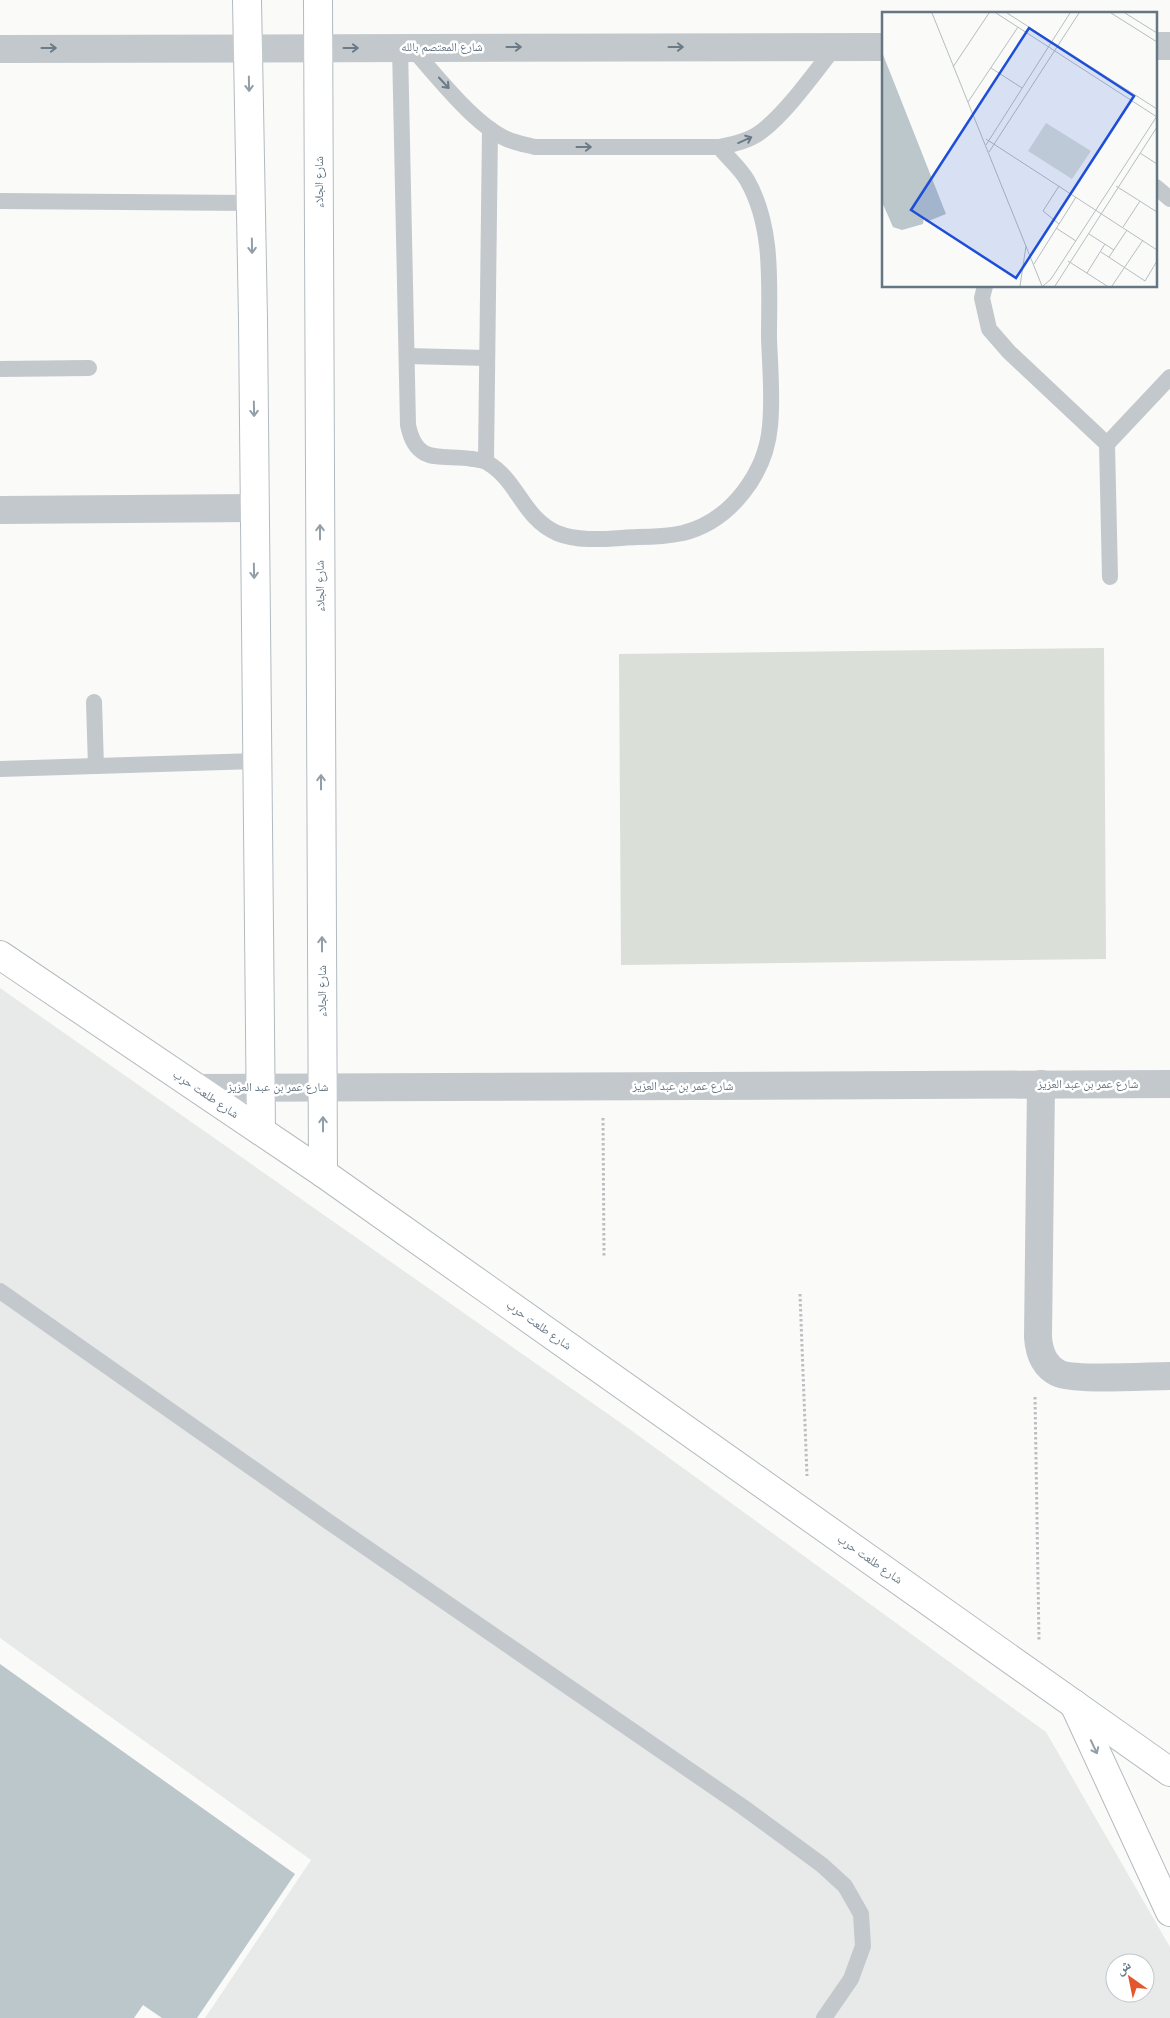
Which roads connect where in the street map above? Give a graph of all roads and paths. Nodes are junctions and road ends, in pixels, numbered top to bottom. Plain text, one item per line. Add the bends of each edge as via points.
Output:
1 (247, 0) edge
2 (318, 0) edge
3 (834, 47) junction
4 (882, 47) edge
5 (249, 48) junction
6 (318, 48) junction
7 (406, 48) junction
8 (0, 49) edge
9 (490, 130) junction
10 (719, 147) junction
11 (1158, 189) edge
12 (1170, 199) edge
13 (0, 201) edge
14 (250, 203) junction
15 (984, 288) edge
16 (407, 356) junction
17 (487, 358) junction
18 (89, 368) dead end
19 (0, 369) edge
20 (1170, 377) edge
21 (1107, 444) junction
22 (486, 461) junction
23 (254, 508) junction
24 (0, 510) edge
25 (1110, 577) dead end
26 (94, 702) dead end
27 (258, 761) junction
28 (96, 766) junction
29 (0, 769) edge
30 (0, 955) edge
31 (1040, 1084) junction
32 (1170, 1084) edge
33 (603, 1086) junction
34 (261, 1087) junction
35 (323, 1087) junction
36 (197, 1088) junction
37 (261, 1131) junction
38 (323, 1173) junction
39 (604, 1257) dead end
40 (0, 1291) edge
41 (800, 1294) dead end
42 (1048, 1366) junction
43 (1170, 1376) edge
44 (808, 1515) junction
45 (1040, 1678) junction
46 (1074, 1702) junction
47 (1170, 1772) edge
48 (1170, 1912) edge
49 (824, 2018) edge

1 - 5 main road
2 - 6 main road, شارع الجلاء
3 - 4 street, شارع المعتصم بالله
7 -> 3 street, شارع المعتصم بالله
10 -> 3 lane via 742,142 762,131 811,78
5 - 6 street, شارع المعتصم بالله
8 -> 5 street, شارع المعتصم بالله
5 -> 14 main road
6 -> 7 street, شارع المعتصم بالله
35 -> 6 main road, شارع الجلاء
7 -> 9 lane
7 - 16 lane
9 -> 10 lane via 511,141 535,147
9 - 17 lane
10 - 22 lane via 746,178 763,216 768,257 770,427 762,462 744,493 717,517 684,533 580,538 558,533 538,521 508,478
11 - 12 lane
13 - 14 lane
14 -> 23 main road
15 - 21 lane via 982,298 989,329 1009,352
16 - 17 lane
16 - 22 lane via 411,440 420,451 434,457
17 - 22 lane
18 - 19 lane
20 - 21 lane
21 - 25 lane
23 - 24 street
23 -> 27 main road
26 - 28 lane
27 - 28 lane
27 - 34 main road
28 - 29 lane
30 - 36 main road, شارع طلعت حرب
31 - 32 street, شارع عمر بن عبد العزيز
31 - 33 street, شارع عمر بن عبد العزيز
31 - 42 street via 1038,1338 1042,1358
33 - 35 street, شارع عمر بن عبد العزيز
33 - 39 path
34 - 35 street, شارع عمر بن عبد العزيز
34 - 36 street, شارع عمر بن عبد العزيز
34 - 37 main road
38 -> 35 main road, شارع الجلاء
36 - 37 main road, شارع طلعت حرب
37 - 38 main road, شارع طلعت حرب
38 - 44 main road, شارع طلعت حرب
40 - 49 lane via 822,1865 845,1886 861,1914 862,1946 851,1979
41 - 44 path
42 - 43 street via 1066,1376
42 - 45 path via 1039,1380 1035,1396
44 - 45 main road, شارع طلعت حرب
45 - 46 main road, شارع طلعت حرب
46 - 47 main road, شارع طلعت حرب
46 -> 48 main road

